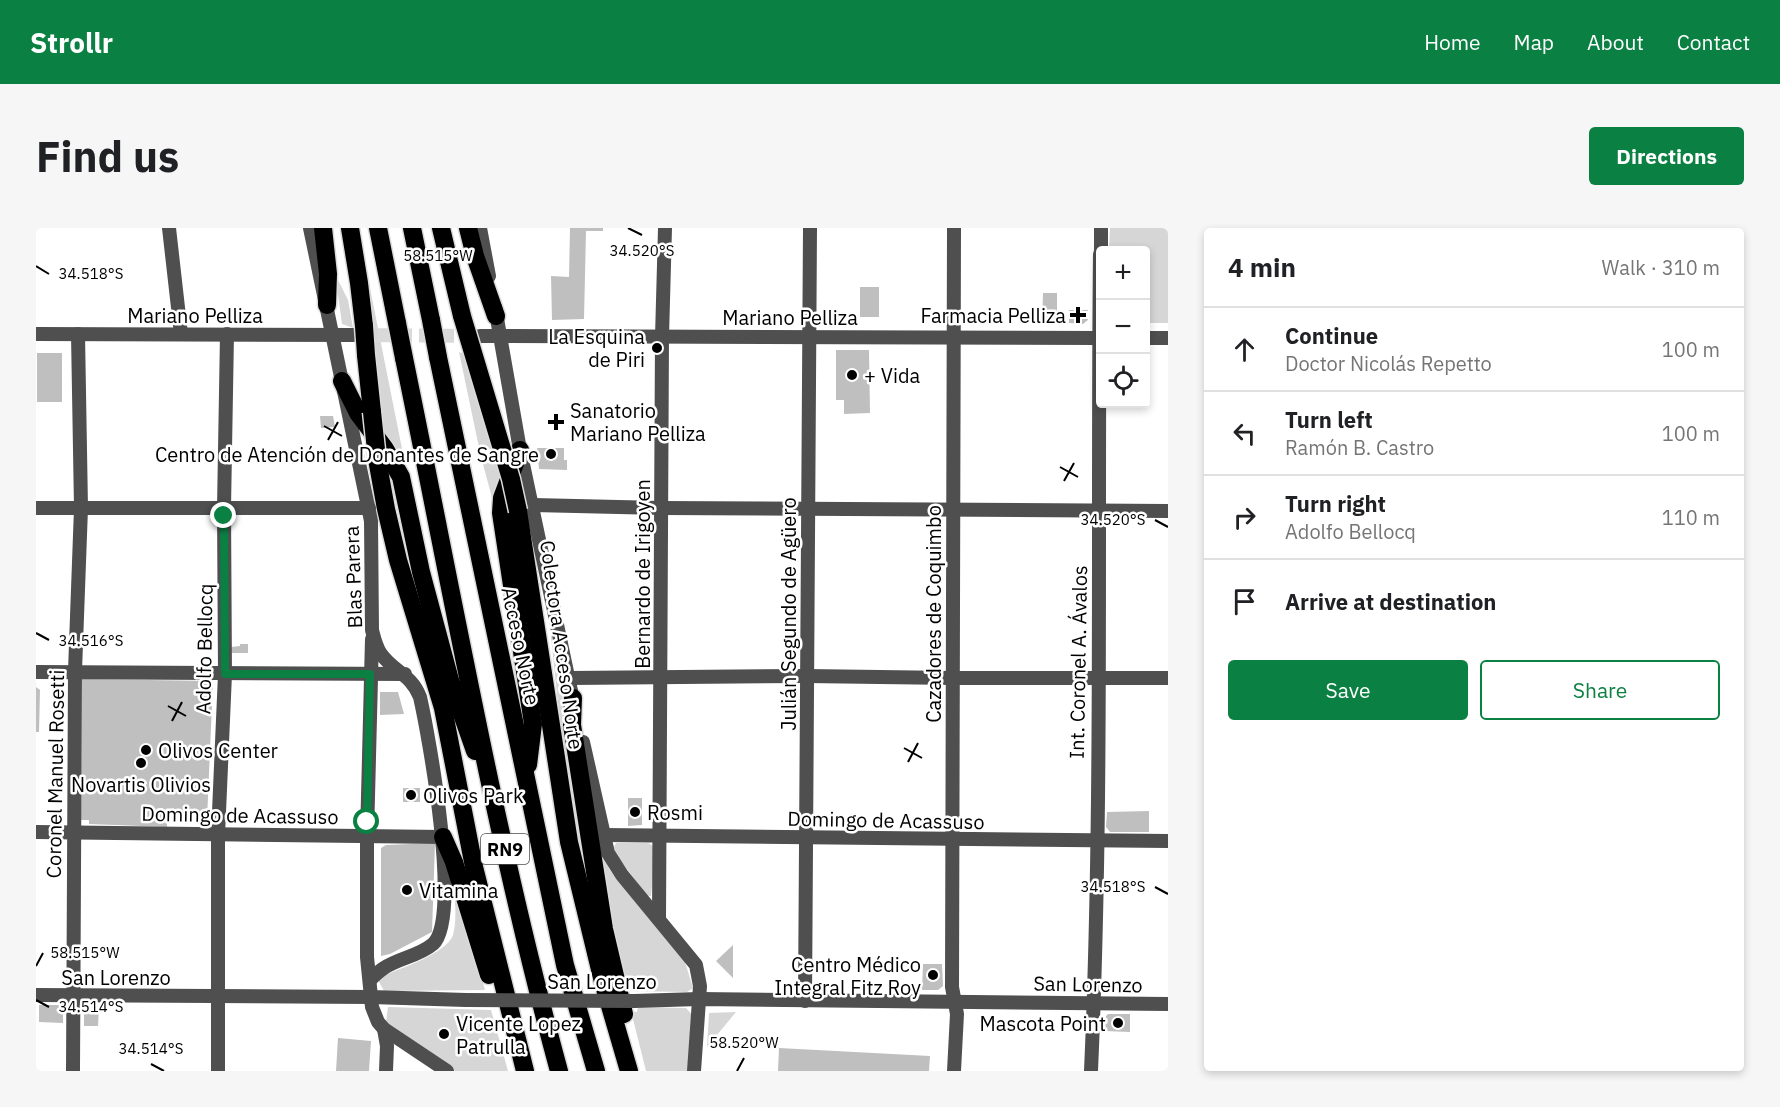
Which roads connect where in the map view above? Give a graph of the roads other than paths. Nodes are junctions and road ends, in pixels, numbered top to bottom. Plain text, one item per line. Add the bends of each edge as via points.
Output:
1 (169, 228) edge
2 (310, 228) edge
3 (323, 228) edge
4 (350, 228) edge
5 (378, 228) edge
6 (412, 228) edge
7 (441, 228) edge
8 (468, 228) edge
9 (480, 228) edge
10 (665, 228) edge
11 (810, 228) edge
12 (954, 228) edge
13 (1101, 228) edge
14 (1101, 246) edge
15 (327, 305) junction
16 (496, 316) junction
17 (359, 331) junction
18 (36, 334) edge
19 (78, 334) junction
20 (181, 334) junction
21 (227, 334) junction
22 (332, 335) junction
23 (480, 336) tunnel mouth
24 (500, 336) junction
25 (808, 337) junction
26 (954, 337) junction
27 (662, 338) junction
28 (1096, 338) edge
29 (1150, 338) edge
30 (1168, 338) edge
31 (1100, 354) edge
32 (342, 381) junction
33 (520, 450) junction
34 (36, 508) edge
35 (81, 508) junction
36 (224, 508) junction
37 (369, 508) junction
38 (526, 508) junction
39 (661, 508) junction
40 (808, 509) junction
41 (952, 510) junction
42 (1099, 511) junction
43 (1168, 511) edge
44 (372, 630) junction
45 (75, 671) junction
46 (36, 672) edge
47 (225, 674) junction
48 (370, 674) junction
49 (405, 674) junction
50 (661, 676) junction
51 (806, 676) junction
52 (570, 678) junction
53 (953, 678) junction
54 (1098, 678) junction
55 (1168, 678) edge
56 (573, 698) junction
57 (525, 782) junction
58 (499, 824) junction
59 (36, 832) edge
60 (73, 833) junction
61 (219, 835) junction
62 (604, 835) junction
63 (367, 837) junction
64 (443, 837) junction
65 (660, 837) junction
66 (806, 838) junction
67 (951, 840) junction
68 (1096, 841) junction
69 (1168, 842) edge
70 (659, 919) junction
71 (370, 980) junction
72 (36, 995) edge
73 (73, 996) junction
74 (219, 997) junction
75 (370, 997) junction
76 (699, 999) junction
77 (806, 1001) junction
78 (953, 1001) junction
79 (1094, 1004) junction
80 (1168, 1004) edge
81 (384, 1029) junction
82 (73, 1071) edge
83 (218, 1071) edge
84 (386, 1071) edge
85 (447, 1071) edge
86 (524, 1071) edge
87 (559, 1071) edge
88 (596, 1071) edge
89 (629, 1071) edge
90 (638, 1071) edge
91 (694, 1071) edge
92 (954, 1071) edge
93 (1091, 1071) edge

1 - 20 street
2 - 15 street, Blas Parera
3 - 15 highway
4 - 17 highway via 360,283
5 - 58 highway, RN9, bridge
6 - 57 highway, Acceso Norte / RN9, bridge
7 - 38 highway, Colectora Acceso Norte, bridge via 462,316 506,460
8 - 16 highway
9 - 16 street
10 - 27 street, Bernardo de Irigoyen
11 - 25 street, Julián Segundo de Agüero
12 - 26 street, Cazadores de Coquimbo
13 - 14 street, Int. Coronel A. Ávalos
15 - 22 street, Blas Parera
16 - 24 street
17 - 22 street, Mariano Pelliza
17 - 86 highway, bridge via 366,355 386,509 443,708 474,867
18 - 19 street, Mariano Pelliza
19 - 20 street, Mariano Pelliza
19 - 35 street, Coronel Manuel Rosetti
20 - 21 street, Mariano Pelliza
21 - 22 street, Mariano Pelliza
21 - 36 street, Adolfo Bellocq
22 - 32 street, Blas Parera
23 - 24 street, Mariano Pelliza
24 - 27 street, Mariano Pelliza
24 - 33 street
25 - 26 street, Mariano Pelliza
25 - 27 street, Mariano Pelliza
25 - 40 street, Julián Segundo de Agüero
26 - 28 street, Mariano Pelliza
26 - 41 street, Cazadores de Coquimbo
27 - 39 street, Bernardo de Irigoyen
29 - 30 street
31 - 42 street, Int. Coronel A. Ávalos
32 - 37 street, Blas Parera
32 - 58 highway via 358,413 401,477 450,680
33 - 38 street
33 - 57 highway via 502,498 501,513 532,724
34 - 35 street
35 - 36 street
35 - 45 street, Coronel Manuel Rosetti
36 - 37 street
36 - 47 street, Adolfo Bellocq
37 - 44 street, Blas Parera
38 - 39 street
38 - 52 street
38 - 89 highway, Colectora Acceso Norte via 569,842
39 - 40 street
39 - 50 street, Bernardo de Irigoyen
40 - 41 street
40 - 51 street, Julián Segundo de Agüero
41 - 42 street
41 - 53 street, Cazadores de Coquimbo
42 - 43 street
42 - 54 street, Int. Coronel A. Ávalos
44 - 48 street
44 - 49 street, Blas Parera via 382,655
45 - 46 street
45 - 47 street
45 - 60 street, Coronel Manuel Rosetti
47 - 48 street
47 - 61 street, Adolfo Bellocq
48 - 49 street
48 - 63 street
49 - 64 street, Blas Parera via 417,688 423,707
50 - 51 street
50 - 52 street
50 - 65 street, Bernardo de Irigoyen
51 - 53 street
51 - 66 street, Julián Segundo de Agüero
52 - 56 street
53 - 54 street
53 - 67 street, Cazadores de Coquimbo
54 - 55 street
54 - 68 street, Int. Coronel A. Ávalos
56 - 62 street
56 - 90 highway via 572,725 604,929
57 - 88 highway, Acceso Norte / RN9 via 565,965
58 - 87 highway, RN9
59 - 60 street, Domingo de Acassuso
60 - 61 street, Domingo de Acassuso
60 - 73 street, Coronel Manuel Rosetti
61 - 63 street, Domingo de Acassuso
61 - 74 street, Adolfo Bellocq
62 - 65 street, Domingo de Acassuso
62 - 70 street via 613,863
63 - 64 street, Domingo de Acassuso
63 - 71 street
64 - 71 street, Blas Parera via 443,914 439,935 434,944 383,968
64 - 86 highway via 511,1049
65 - 66 street, Domingo de Acassuso
65 - 70 street, Bernardo de Irigoyen
66 - 67 street, Domingo de Acassuso
66 - 77 street, Julián Segundo de Agüero
67 - 68 street, Domingo de Acassuso
67 - 78 street, Cazadores de Coquimbo
68 - 69 street, Domingo de Acassuso
68 - 79 street, Int. Coronel A. Ávalos
70 - 76 street via 696,965
71 - 75 street
72 - 73 street, San Lorenzo
73 - 74 street, San Lorenzo
73 - 82 street, Coronel Manuel Rosetti
74 - 75 street, San Lorenzo
74 - 83 street, Adolfo Bellocq
75 - 76 street, San Lorenzo, bridge
75 - 81 street via 374,1015
76 - 77 street, San Lorenzo
76 - 91 street
77 - 78 street, San Lorenzo
78 - 79 street, San Lorenzo
78 - 92 street, Cazadores de Coquimbo via 957,1014
79 - 80 street, San Lorenzo
79 - 93 street, Int. Coronel A. Ávalos
81 - 84 street
81 - 85 street

